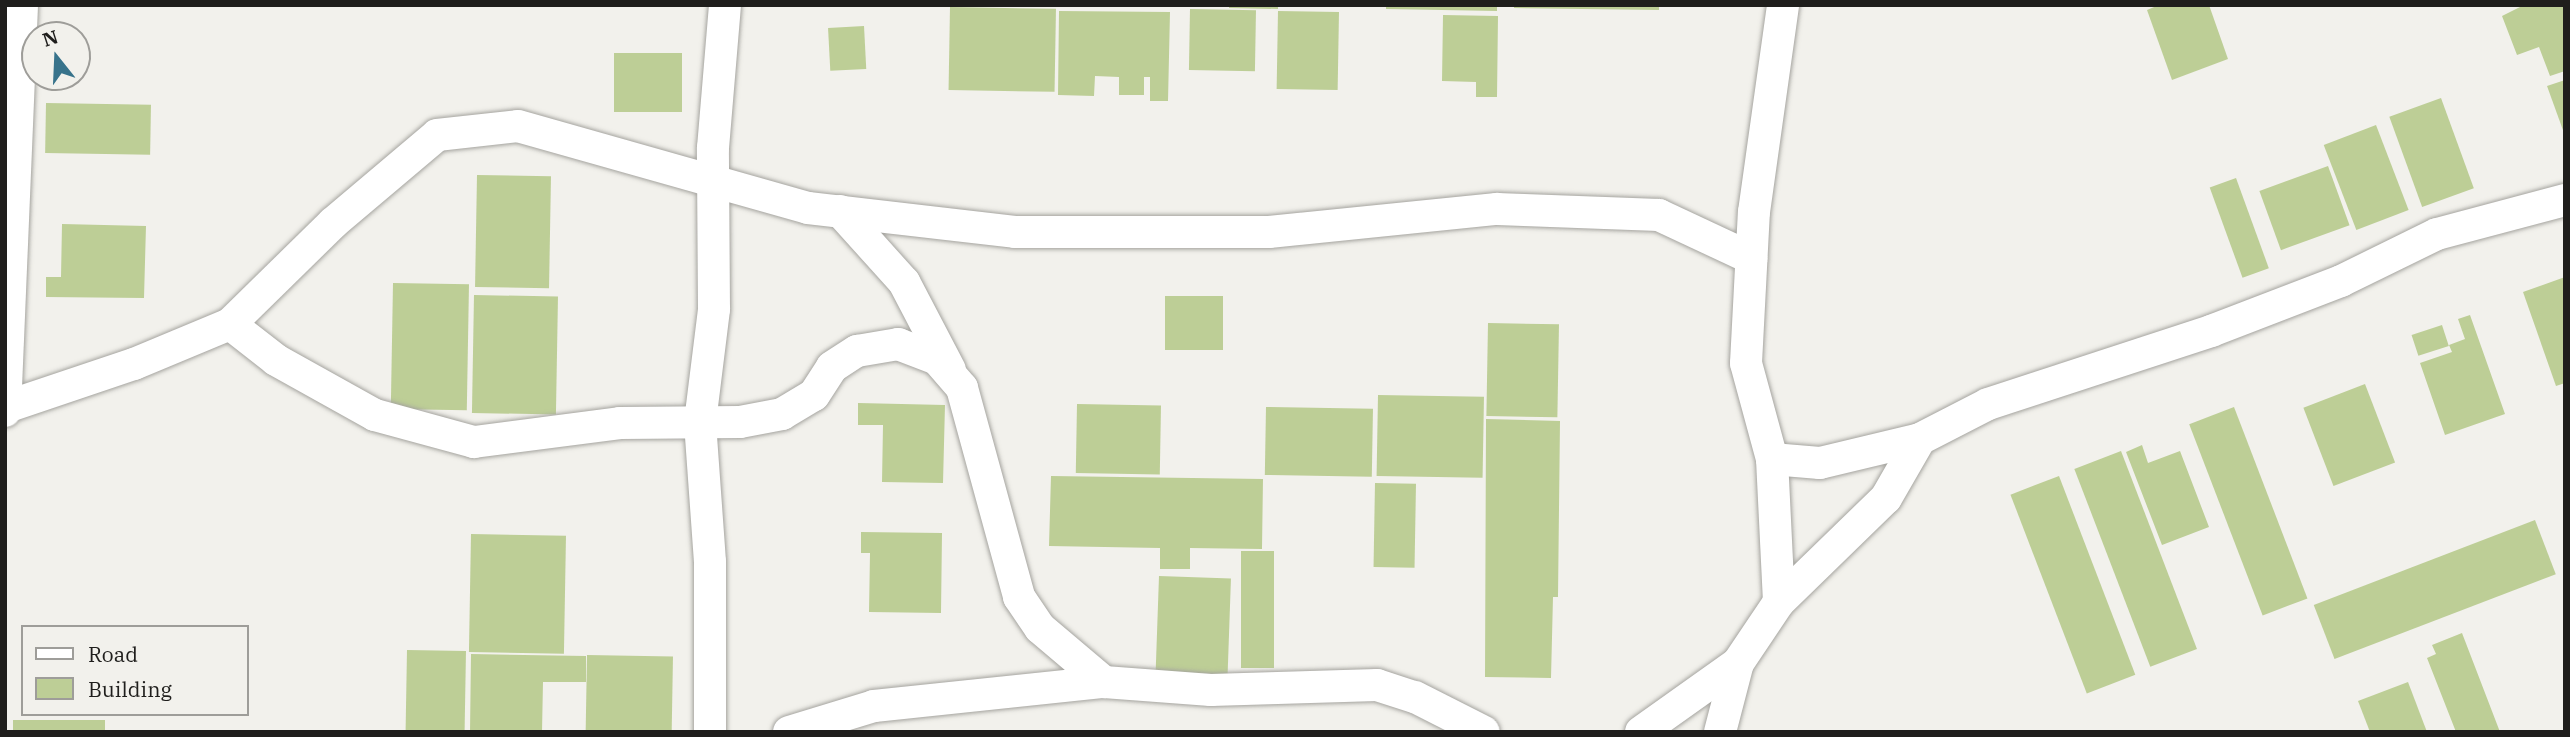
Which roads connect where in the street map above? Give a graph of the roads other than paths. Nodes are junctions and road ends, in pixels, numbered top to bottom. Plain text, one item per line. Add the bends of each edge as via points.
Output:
1 (22, 5) edge
2 (725, 5) edge
3 (1783, 5) edge
4 (714, 180) junction
5 (2565, 200) edge
6 (840, 211) junction
7 (1751, 258) junction
8 (230, 324) junction
9 (956, 381) junction
10 (5, 409) edge
11 (700, 422) junction
12 (1920, 439) junction
13 (1772, 459) junction
14 (1779, 602) junction
15 (1738, 663) junction
16 (1104, 682) junction
17 (710, 732) edge
18 (789, 732) edge
19 (1484, 732) edge
20 (1641, 732) edge
21 (1720, 732) edge

1 - 10 street
2 - 4 street
3 - 7 street
4 - 6 street via 808,208
4 - 8 street via 518,126 437,135 333,223
4 - 11 street via 713,309
5 - 12 street via 2437,234 2342,281 2211,331 1988,404
6 - 7 street via 1015,232 1269,232 1497,209 1659,215
6 - 9 street via 904,282
7 - 13 street via 1746,363
8 - 10 street
8 - 11 street via 276,360 375,415 474,442 620,423
9 - 11 street via 937,359 898,344 857,351 832,367 814,395 782,414 740,422
9 - 16 street via 980,445 1019,597 1040,628
11 - 17 street via 710,562
12 - 13 street via 1821,463
12 - 14 street via 1886,498
13 - 14 street
14 - 15 street
15 - 20 street
15 - 21 street
16 - 18 street via 874,706
16 - 19 street via 1211,690 1377,685 1415,696

